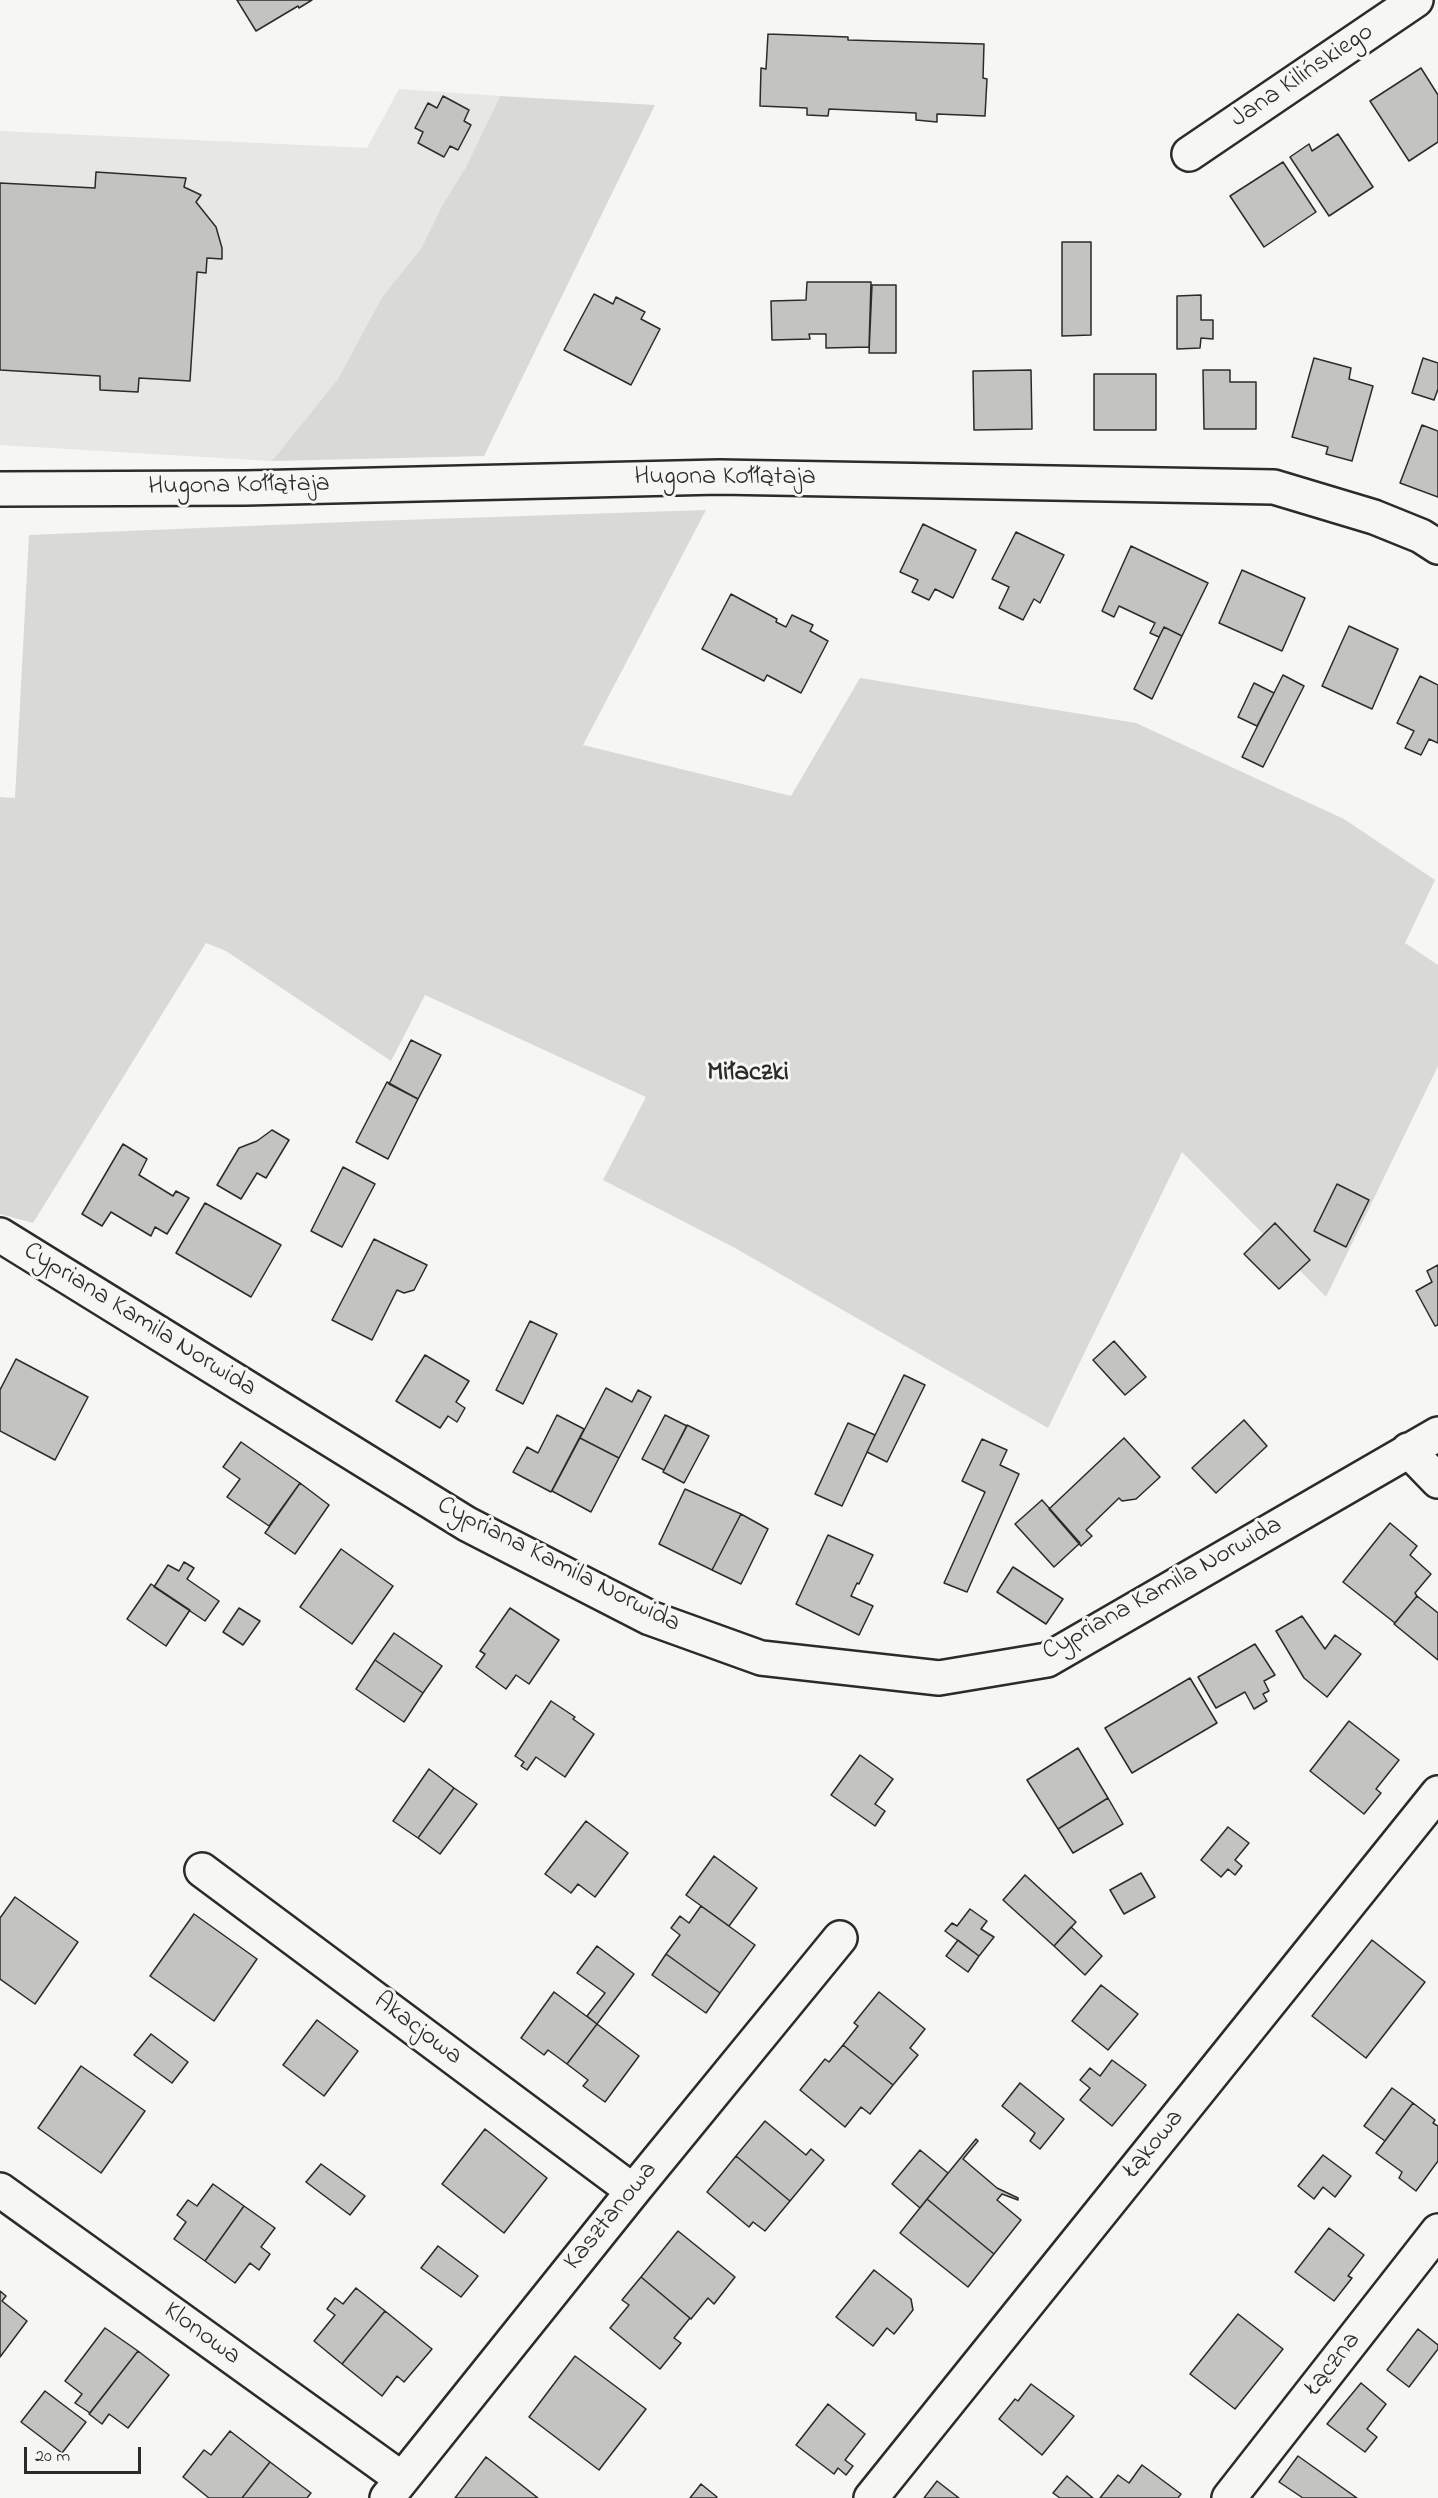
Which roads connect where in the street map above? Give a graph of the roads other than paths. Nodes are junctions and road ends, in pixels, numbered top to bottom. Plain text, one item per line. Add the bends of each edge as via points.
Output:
1 (1416, 0) edge
2 (1189, 154) dead end
3 (0, 489) edge
4 (1438, 547) edge
5 (0, 1235) edge
6 (1438, 1434) edge
7 (1408, 1450) junction
8 (1438, 1481) edge
9 (1438, 1793) edge
10 (202, 1870) dead end
11 (840, 1938) dead end
12 (0, 2190) edge
13 (633, 2191) junction
14 (1438, 2231) edge
15 (394, 2489) edge
16 (871, 2498) edge
17 (1229, 2498) edge

1 - 2 street, Jana Kilińskiego
3 - 4 street, Hugona Kołłątaja via 246,488 719,477 1274,487 1374,517
5 - 7 street, Cypriana Kamila Norwida via 467,1524 650,1618 761,1658 939,1678 1047,1660
6 - 7 street, Cypriana Kamila Norwida
7 - 8 street
9 - 16 street, Łąkowa
10 - 13 street, Akacjowa
11 - 13 street, Kasztanowa
12 - 15 street, Klonowa
13 - 15 street, Kasztanowa
14 - 17 street, Łączna

